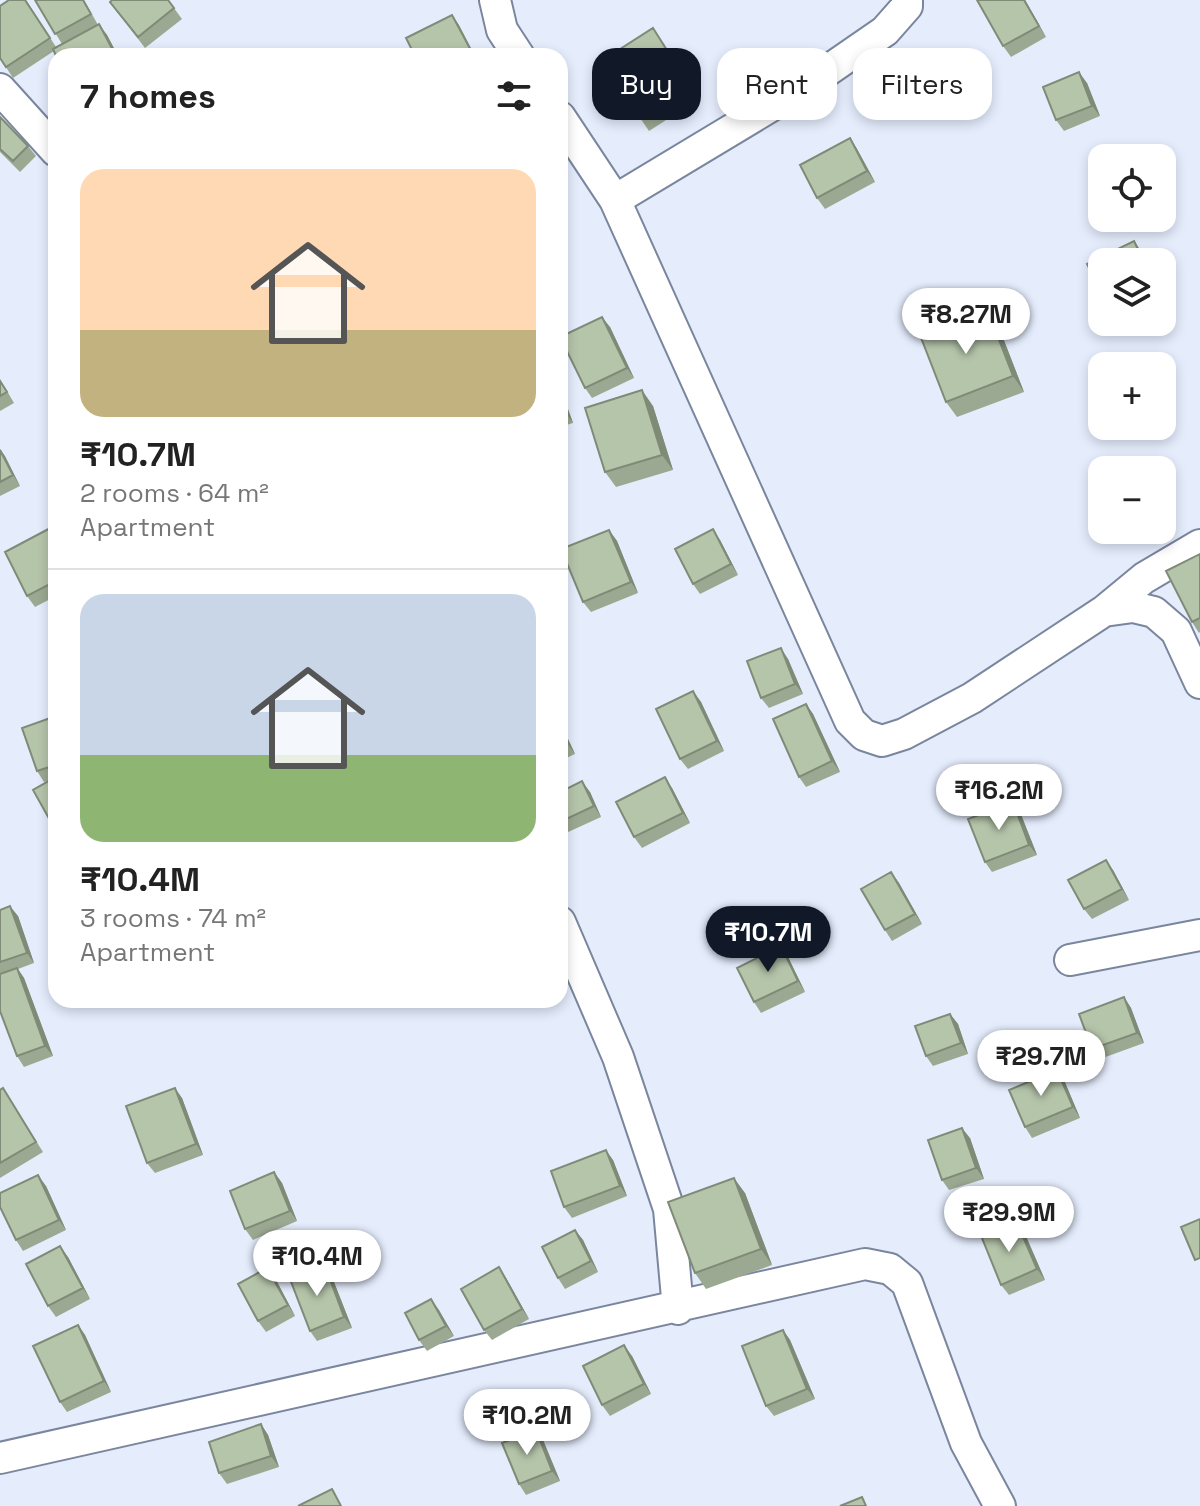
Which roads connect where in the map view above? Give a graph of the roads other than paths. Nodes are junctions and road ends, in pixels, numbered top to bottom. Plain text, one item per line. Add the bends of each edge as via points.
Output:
1 (495, 0) edge
2 (907, 0) edge
3 (514, 48) edge
4 (0, 89) edge
5 (568, 129) edge
6 (48, 142) edge
7 (615, 200) junction
8 (1200, 545) edge
9 (1104, 611) junction
10 (1200, 683) edge
11 (1200, 935) edge
12 (568, 941) edge
13 (1070, 960) dead end
14 (678, 1309) junction
15 (0, 1458) edge
16 (1000, 1506) edge

1 - 3 street via 502,30
2 - 7 street via 873,40
4 - 6 street
5 - 7 street
7 - 9 street via 850,721 864,735 882,741 904,734 972,698
8 - 9 street via 1144,578
9 - 10 street via 1133,607 1154,612 1176,631
11 - 13 street
12 - 14 street via 618,1057 669,1209
14 - 15 street
14 - 16 street via 865,1264 890,1269 907,1283 966,1443

